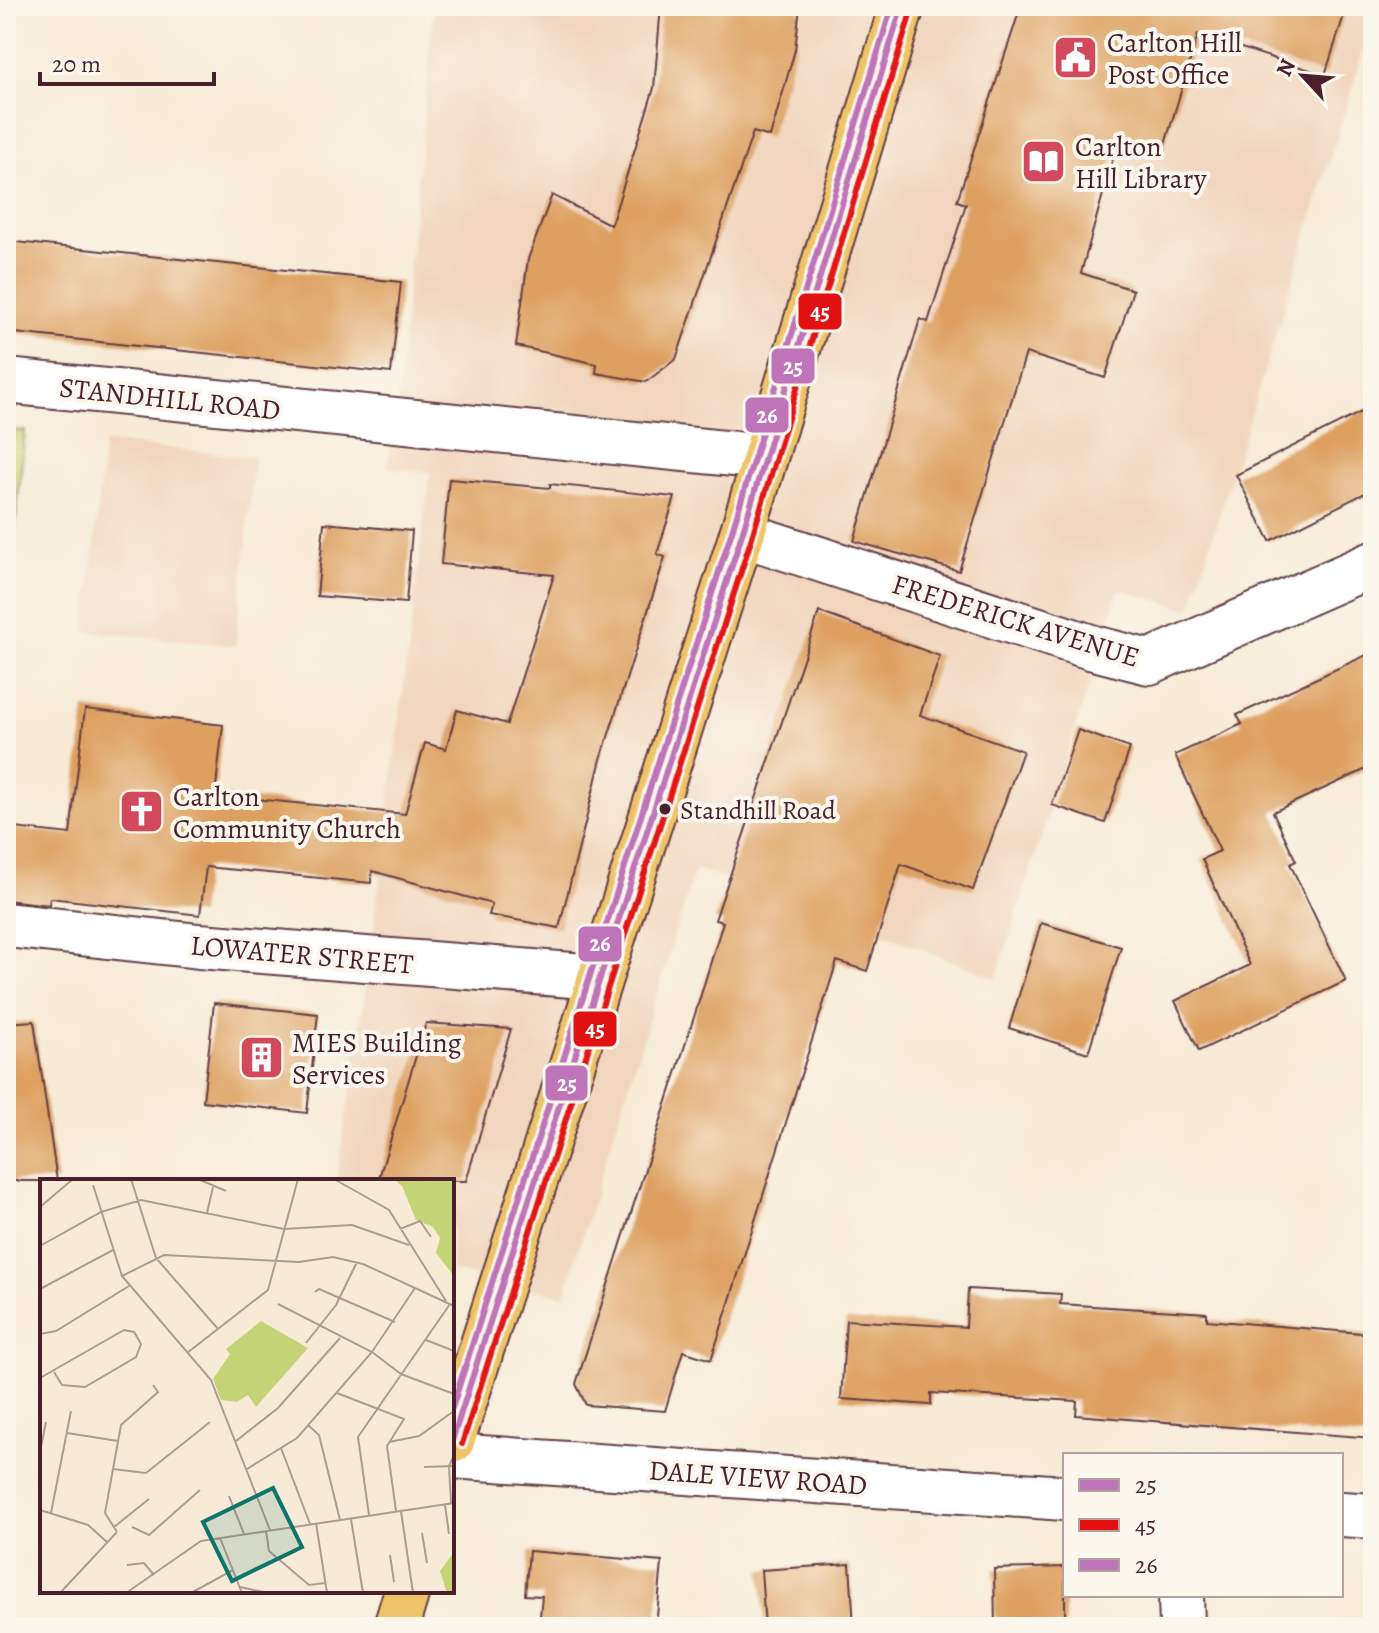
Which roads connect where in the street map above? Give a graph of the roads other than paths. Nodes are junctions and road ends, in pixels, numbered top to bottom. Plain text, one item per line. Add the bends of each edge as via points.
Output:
1 (902, 6) edge
2 (6, 381) edge
3 (764, 457) junction
4 (742, 534) junction
5 (1373, 564) edge
6 (6, 925) edge
7 (598, 977) junction
8 (454, 1435) edge
9 (454, 1456) edge
10 (1063, 1498) edge
11 (1343, 1514) edge
12 (1373, 1516) edge
13 (406, 1593) edge
14 (1181, 1597) edge
15 (396, 1627) edge
16 (1182, 1627) edge

1 - 3 main road
2 - 3 street, STANDHILL ROAD
3 - 4 main road
4 - 5 street, FREDERICK AVENUE via 1149,662
4 - 7 main road
6 - 7 street, LOWATER STREET via 199,946
7 - 8 main road
9 - 10 street, DALE VIEW ROAD
11 - 12 street
13 - 15 main road
14 - 16 street

